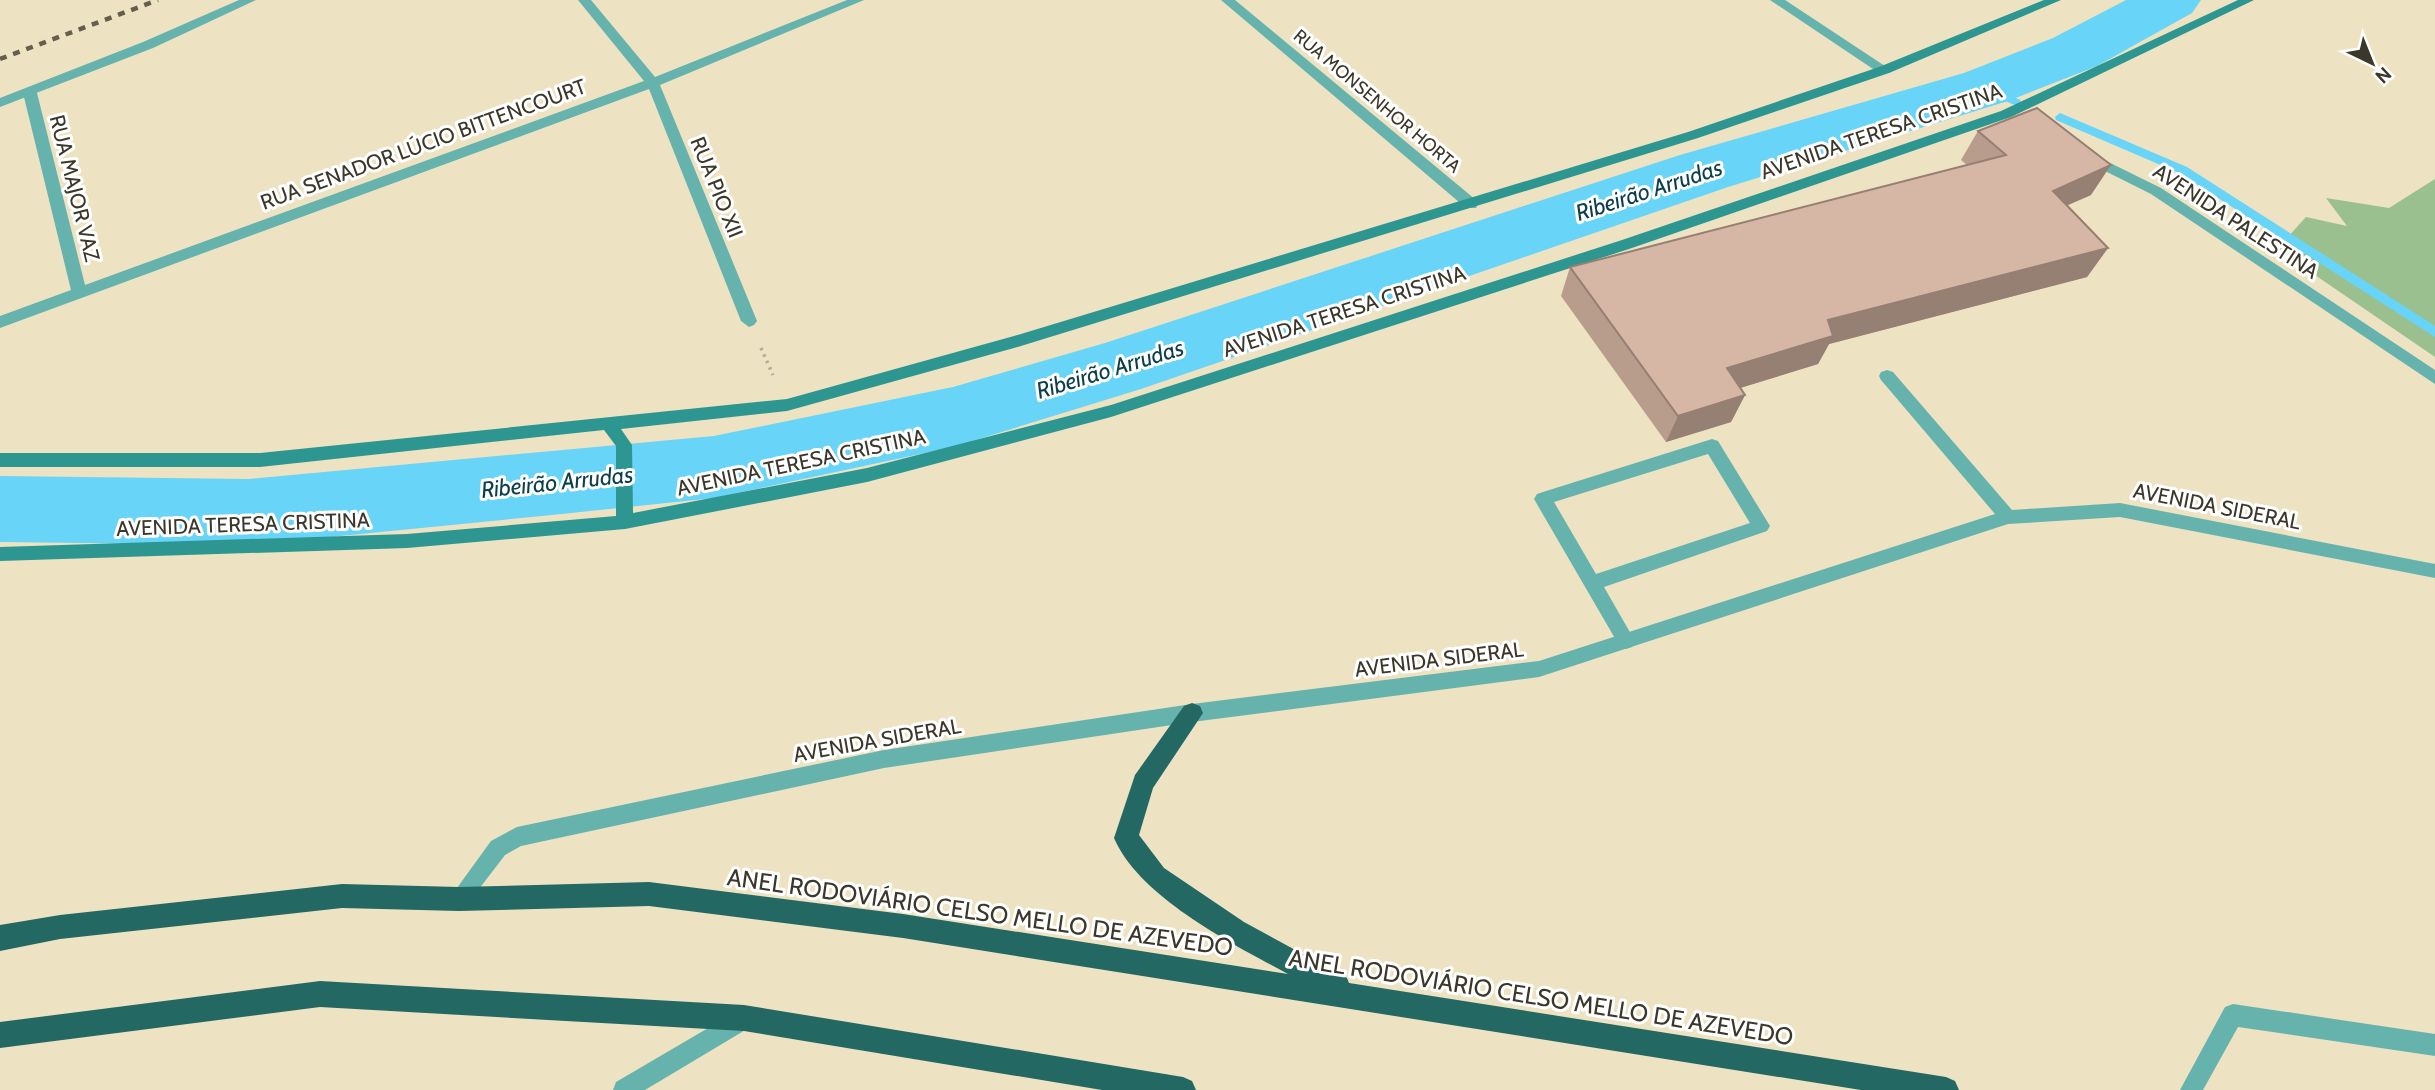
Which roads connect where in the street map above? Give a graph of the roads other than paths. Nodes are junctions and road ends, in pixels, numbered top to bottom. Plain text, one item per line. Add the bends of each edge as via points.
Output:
1 (250, 0) edge
2 (584, 0) edge
3 (858, 0) edge
4 (1227, 0) edge
5 (1776, 0) edge
6 (2055, 0) edge
7 (2248, 0) edge
8 (1884, 70) junction
9 (653, 83) junction
10 (30, 93) junction
11 (0, 103) edge
12 (2006, 114) junction
13 (2026, 124) edge
14 (2071, 148) edge
15 (1471, 204) junction
16 (79, 293) junction
17 (749, 321) road end
18 (0, 322) edge
19 (1887, 376) dead end
20 (2435, 378) edge
21 (607, 422) junction
22 (0, 460) edge
23 (2008, 517) junction
24 (625, 523) junction
25 (0, 554) edge
26 (2435, 570) edge
27 (1593, 583) junction
28 (1626, 641) junction
29 (1192, 713) junction
30 (459, 899) junction
31 (0, 938) edge
32 (1352, 995) junction
33 (744, 1018) junction
34 (0, 1035) edge
35 (2435, 1045) edge
36 (624, 1090) edge
37 (1183, 1090) edge
38 (1946, 1090) edge
39 (2191, 1090) edge

1 - 10 street
2 - 9 street, RUA PIO XII
3 - 9 street, RUA SENADOR LÚCIO BITTENCOURT
4 - 15 street, RUA MONSENHOR HORTA
5 - 8 street
6 - 8 main road
7 - 12 main road, AVENIDA TERESA CRISTINA
8 - 15 main road
9 - 16 street, RUA SENADOR LÚCIO BITTENCOURT
9 - 17 street, RUA PIO XII
10 - 11 street
10 - 16 street, RUA MAJOR VAZ
12 - 13 street
12 - 24 main road, AVENIDA TERESA CRISTINA via 1627,244 1111,411 867,475
14 - 20 street, AVENIDA PALESTINA via 2156,191
15 - 21 main road via 1014,342 787,405
16 - 18 street, RUA SENADOR LÚCIO BITTENCOURT
19 - 23 street
21 - 22 main road via 260,460
21 - 24 main road via 624,445
23 - 26 street, AVENIDA SIDERAL via 2120,510
23 - 28 street, AVENIDA SIDERAL
24 - 25 main road, AVENIDA TERESA CRISTINA via 407,541
27 - 27 street via 1544,499 1713,446 1761,526
27 - 28 street
28 - 29 street, AVENIDA SIDERAL via 1539,669
29 - 30 street, AVENIDA SIDERAL via 884,759 517,837 498,848
29 - 32 highway via 1143,783 1126,838 1156,876 1178,892 1235,931
30 - 31 highway, ANEL RODOVIÁRIO CELSO MELLO DE AZEVEDO via 342,896 60,927
30 - 32 highway, ANEL RODOVIÁRIO CELSO MELLO DE AZEVEDO via 649,894 828,915
32 - 38 highway, ANEL RODOVIÁRIO CELSO MELLO DE AZEVEDO
33 - 34 highway via 320,994
33 - 36 street
33 - 37 highway
35 - 39 street via 2233,1015

